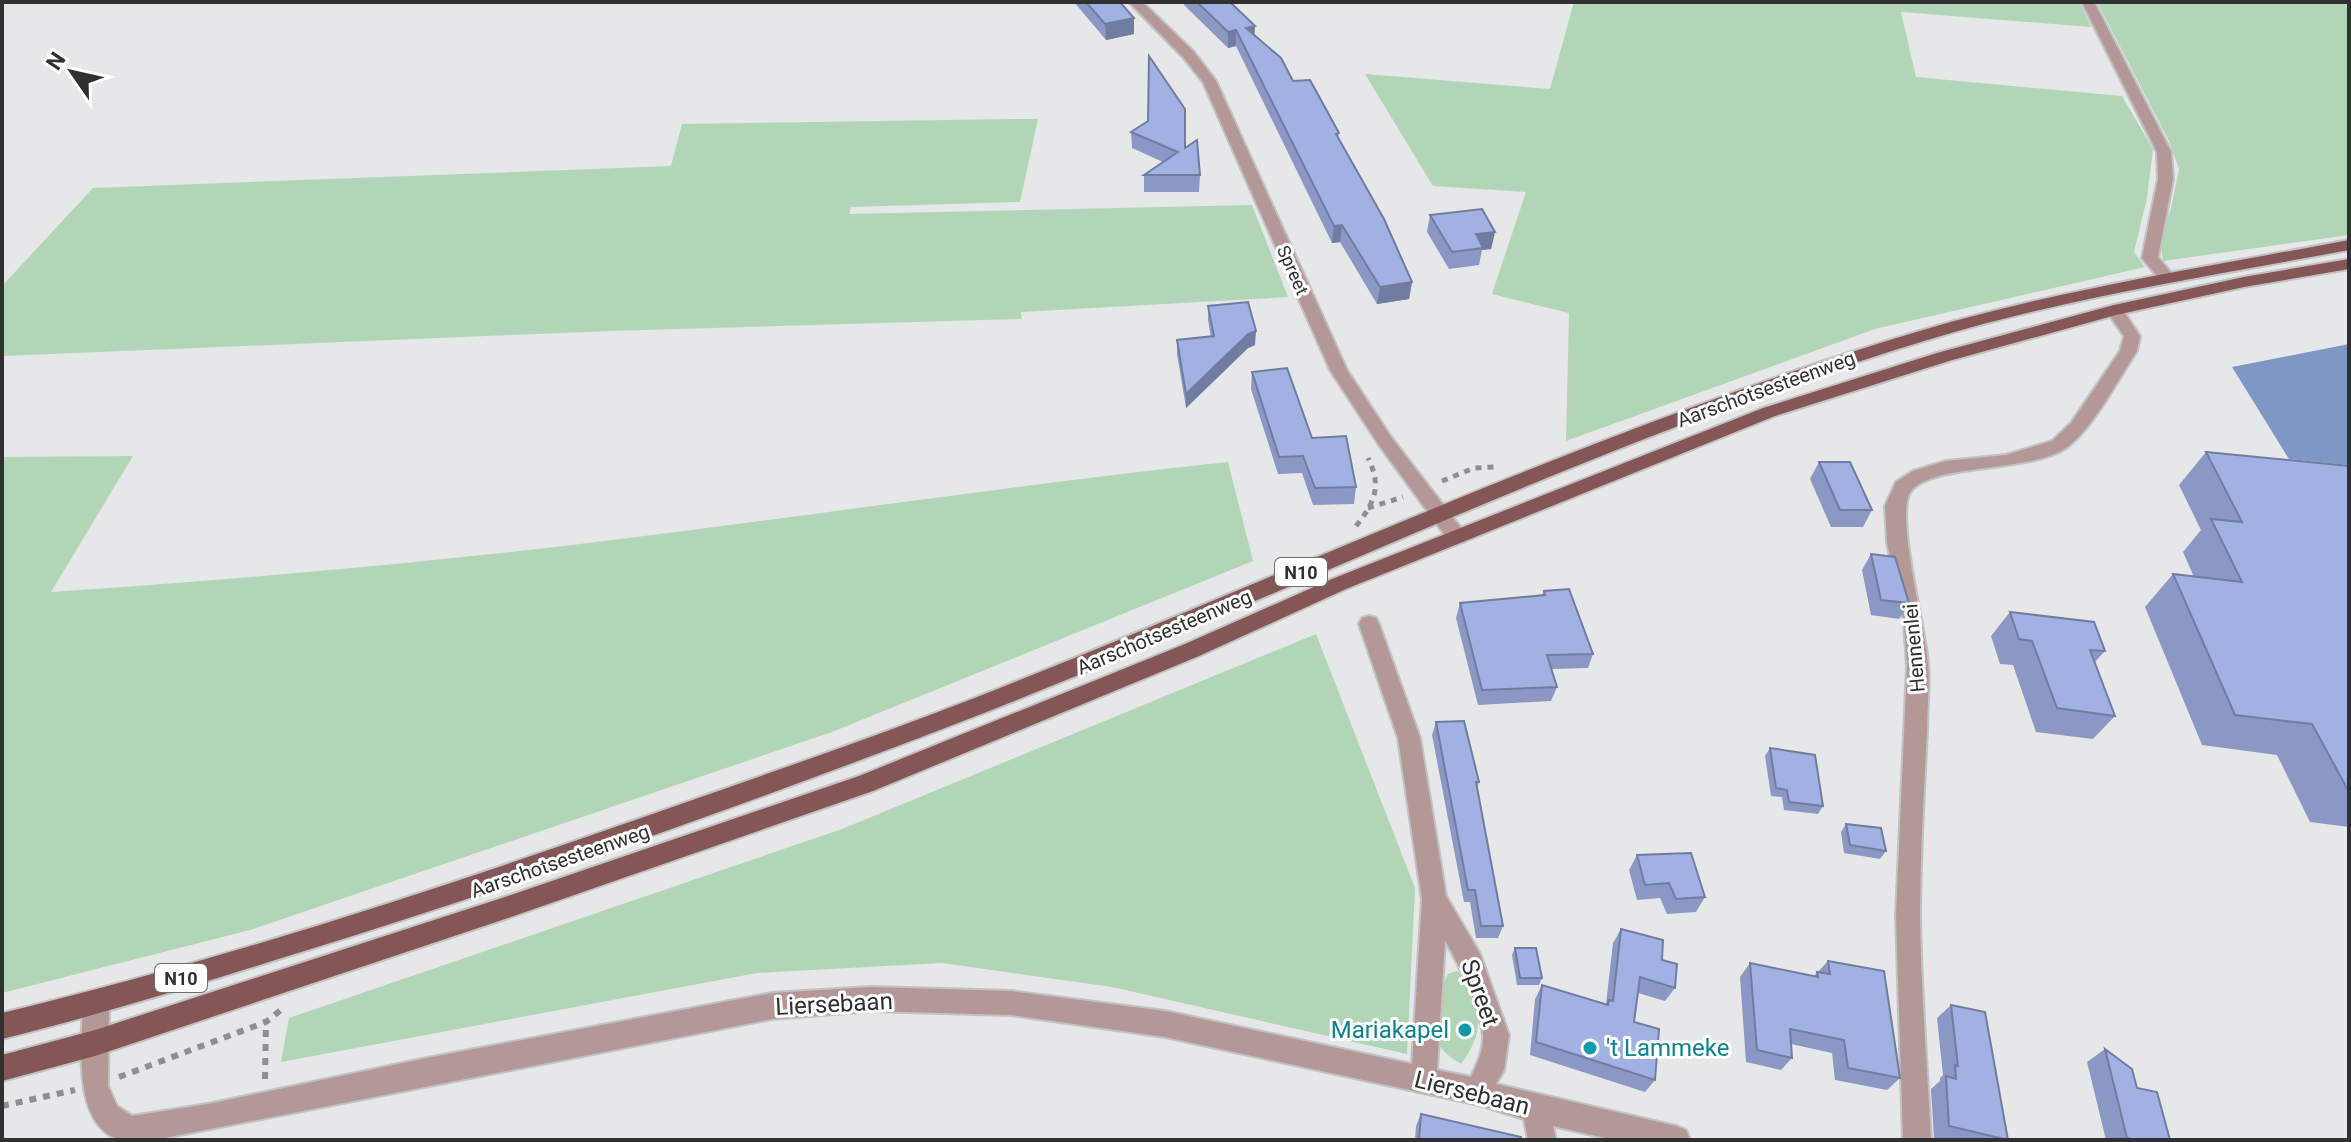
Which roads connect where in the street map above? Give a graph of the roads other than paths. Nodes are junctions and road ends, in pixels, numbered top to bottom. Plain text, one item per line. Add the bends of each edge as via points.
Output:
1 (1135, 2) edge
2 (2088, 2) edge
3 (2349, 245) edge
4 (2349, 264) edge
5 (2168, 279) junction
6 (2114, 310) junction
7 (1439, 515) junction
8 (1457, 537) junction
9 (1369, 624) dead end
10 (1434, 899) junction
11 (96, 1003) junction
12 (2, 1026) edge
13 (95, 1043) junction
14 (2, 1068) edge
15 (1422, 1080) junction
16 (1479, 1092) junction
17 (1536, 1109) junction
18 (1542, 1140) edge
19 (1676, 1140) edge
20 (1917, 1140) edge

1 - 7 street, Spreet via 1209,81 1339,370
2 - 5 street via 2164,152 2168,170 2150,258
3 - 5 main road, Aarschotsesteenweg / N10
4 - 6 main road, Aarschotsesteenweg / N10
5 - 7 main road, Aarschotsesteenweg / N10 via 2059,300 1863,355 1656,426
6 - 8 main road, Aarschotsesteenweg / N10 via 1769,412
6 - 20 street, Hennenlei via 2132,336 2128,351 2068,439 2039,454 1920,476 1903,487 1895,506 1918,666 1908,916
7 - 8 street, Spreet
7 - 11 main road, Aarschotsesteenweg / N10 via 977,706 746,791 470,889
8 - 13 main road, Aarschotsesteenweg / N10 via 865,784
9 - 10 street, Spreet via 1409,738
10 - 15 street, Spreet
10 - 16 street, Spreet via 1471,962 1496,1035 1491,1070
11 - 12 main road, Aarschotsesteenweg / N10
11 - 13 street, Liersebaan
13 - 14 main road, Aarschotsesteenweg / N10
13 - 15 street, Liersebaan via 95,1086 107,1116 130,1130 772,1006 872,999 1011,1003 1165,1024
15 - 16 street, Liersebaan
16 - 17 street, Liersebaan
17 - 18 street
17 - 19 street, Liersebaan

